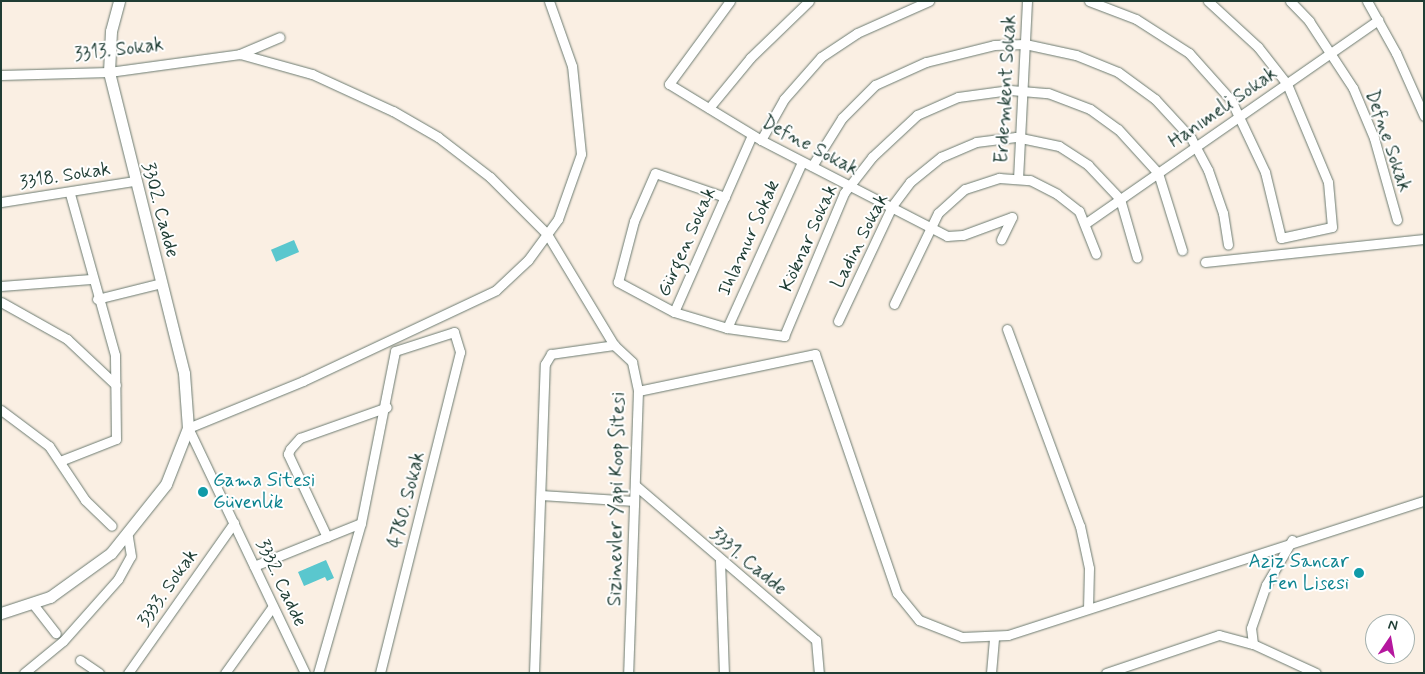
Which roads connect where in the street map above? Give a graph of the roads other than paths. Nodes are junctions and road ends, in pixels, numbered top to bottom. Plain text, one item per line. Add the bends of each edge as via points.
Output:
1 (119, 1) edge
2 (549, 1) edge
3 (730, 1) edge
4 (809, 1) edge
5 (929, 1) edge
6 (1027, 1) edge
7 (1089, 1) edge
8 (1208, 1) edge
9 (1290, 1) edge
10 (1367, 1) edge
11 (1378, 20) junction
12 (280, 37) dead end
13 (1025, 44) junction
14 (1331, 53) junction
15 (240, 54) junction
16 (108, 72) junction
17 (1, 75) edge
18 (1287, 84) junction
19 (1022, 91) junction
20 (709, 108) junction
21 (1240, 116) junction
22 (1424, 116) edge
23 (752, 135) junction
24 (1020, 138) junction
25 (761, 140) junction
26 (1196, 147) junction
27 (802, 162) junction
28 (812, 166) junction
29 (1158, 173) junction
30 (1018, 179) junction
31 (133, 181) junction
32 (849, 185) junction
33 (70, 194) junction
34 (725, 196) junction
35 (1120, 199) junction
36 (1, 202) edge
37 (892, 206) junction
38 (1397, 220) dead end
39 (1086, 223) junction
40 (932, 226) junction
41 (546, 234) junction
42 (1424, 239) edge
43 (1001, 240) dead end
44 (1228, 245) dead end
45 (1182, 250) dead end
46 (1096, 254) dead end
47 (1137, 258) dead end
48 (1206, 262) dead end
49 (90, 278) junction
50 (160, 282) junction
51 (1, 286) edge
52 (97, 299) junction
53 (1, 302) edge
54 (894, 304) dead end
55 (674, 312) junction
56 (838, 321) dead end
57 (727, 328) junction
58 (1007, 329) dead end
59 (614, 345) junction
60 (116, 385) junction
61 (638, 391) junction
62 (387, 407) junction
63 (1, 410) edge
64 (188, 428) junction
65 (60, 461) junction
66 (635, 485) junction
67 (541, 495) junction
68 (634, 501) junction
69 (1424, 501) edge
70 (234, 523) junction
71 (361, 523) junction
72 (112, 526) dead end
73 (128, 536) junction
74 (326, 537) junction
75 (1292, 540) junction
76 (720, 560) junction
77 (254, 566) junction
78 (34, 604) junction
79 (273, 606) junction
80 (1088, 608) junction
81 (1, 614) edge
82 (56, 633) dead end
83 (994, 637) junction
84 (1254, 644) junction
85 (80, 660) dead end
86 (24, 673) edge
87 (99, 673) edge
88 (128, 673) edge
89 (225, 673) edge
90 (305, 673) edge
91 (318, 673) edge
92 (380, 673) edge
93 (534, 673) edge
94 (628, 673) edge
95 (724, 673) edge
96 (819, 673) edge
97 (991, 673) edge
98 (1106, 673) edge
99 (1316, 673) edge

1 - 16 street, 3302. Cadde via 111,31
2 - 41 street via 572,66 581,154 571,192
3 - 20 street, Defne Sokak via 669,84
4 - 20 street via 750,58
5 - 25 street via 857,33 821,57 784,99
6 - 13 street, Erdemkent Sokak
7 - 21 street via 1136,19 1189,53
8 - 18 street via 1258,47
9 - 14 street, Defne Sokak
10 - 11 street
11 - 14 street, Hanımeli Sokak
11 - 22 street
12 - 15 street
13 - 19 street, Erdemkent Sokak
13 - 26 street via 1076,56 1118,72 1155,99
13 - 28 street via 994,45 926,62 875,85 842,118
14 - 18 street, Hanımeli Sokak
14 - 38 street, Defne Sokak via 1353,88 1374,138
15 - 16 street, 3313. Sokak
15 - 41 street, Sizinevler Yapi Koop Sitesi via 344,87 430,133 490,177
16 - 17 street, 3313. Sokak
16 - 31 street, 3302. Cadde
18 - 21 street, Hanımeli Sokak
18 - 21 street via 1328,182 1332,227 1281,238 1264,172
19 - 24 street, Erdemkent Sokak
19 - 29 street, Köknar Sokak via 1048,93 1090,109 1118,129
19 - 32 street, Köknar Sokak via 958,97 917,115
20 - 23 street, Defne Sokak
21 - 26 street, Hanımeli Sokak
23 - 25 street, Defne Sokak
23 - 34 street, Gürgen Sokak
24 - 30 street, Erdemkent Sokak
24 - 35 street, Ladin Sokak via 1059,146 1088,165
24 - 37 street, Ladin Sokak via 976,142 941,157 910,182
25 - 27 street, Defne Sokak
26 - 29 street, Hanımeli Sokak
26 - 44 street via 1223,212
27 - 28 street, Defne Sokak
27 - 57 street, Ihlamur Sokak
28 - 32 street, Defne Sokak
29 - 35 street, Hanımeli Sokak
29 - 45 street, Köknar Sokak
30 - 39 street via 1058,194
30 - 40 street via 999,178 965,189 938,212
31 - 33 street, 3318. Sokak
31 - 50 street, 3302. Cadde
32 - 37 street, Defne Sokak
32 - 57 street, Köknar Sokak via 784,336
33 - 36 street, 3318. Sokak
33 - 49 street
34 - 55 street, Gürgen Sokak
34 - 55 street via 654,173 634,221 618,282
35 - 39 street, Hanımeli Sokak
35 - 47 street, Ladin Sokak
37 - 40 street, Defne Sokak
37 - 56 street, Ladin Sokak
39 - 46 street
40 - 43 street, Defne Sokak via 947,236 963,235 1012,217
40 - 54 street
41 - 59 street, Sizinevler Yapi Koop Sitesi
41 - 64 street via 528,260 496,290 303,382
42 - 48 street
49 - 51 street
49 - 52 street
50 - 52 street
50 - 64 street, 3302. Cadde via 184,373
52 - 60 street via 115,355
53 - 60 street via 68,339
55 - 57 street, Gürgen Sokak
58 - 80 street via 1080,526 1089,568
59 - 61 street, Sizinevler Yapi Koop Sitesi via 632,362
59 - 67 street via 551,354 544,370
60 - 65 street via 116,439
61 - 66 street, Sizinevler Yapi Koop Sitesi
61 - 83 street via 815,354 897,593 919,620 945,634
62 - 71 street
62 - 74 street via 300,438 290,449 288,454
62 - 92 street, 4780. Sokak via 395,351 450,332 456,335 460,352
63 - 65 street via 49,446
64 - 70 street, 3332. Cadde
64 - 73 street via 166,484
65 - 72 street via 86,500
66 - 68 street, Sizinevler Yapi Koop Sitesi
66 - 76 street, 3331. Cadde
67 - 68 street
67 - 93 street
68 - 94 street, Sizinevler Yapi Koop Sitesi
69 - 75 street
70 - 77 street, 3332. Cadde
70 - 88 street, 3333. Sokak
71 - 74 street
71 - 91 street
73 - 78 street via 78,580
73 - 86 street via 131,556 118,579 63,642
74 - 77 street
75 - 80 street
75 - 84 street via 1266,586 1251,628
76 - 95 street
76 - 96 street, 3331. Cadde via 816,640
77 - 79 street, 3332. Cadde
78 - 81 street
78 - 82 street
79 - 89 street
79 - 90 street, 3332. Cadde
80 - 83 street
83 - 97 street
84 - 98 street via 1220,635
84 - 99 street
85 - 87 street

